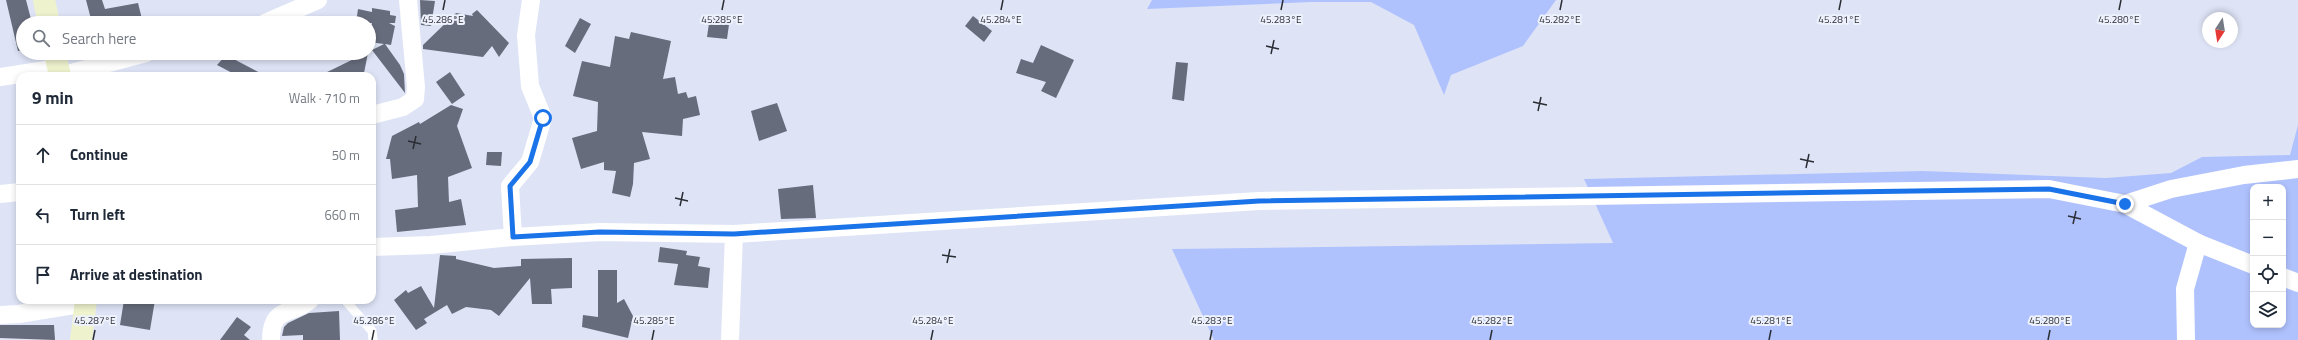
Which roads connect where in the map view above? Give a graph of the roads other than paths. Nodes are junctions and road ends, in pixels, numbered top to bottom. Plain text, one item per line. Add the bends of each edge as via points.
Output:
1 (44, 0) edge
2 (318, 0) edge
3 (408, 0) edge
4 (531, 0) edge
5 (47, 16) edge
6 (281, 16) edge
7 (105, 60) edge
8 (58, 68) edge
9 (32, 72) edge
10 (16, 75) edge
11 (0, 77) edge
12 (376, 114) edge
13 (2298, 169) edge
14 (16, 192) edge
15 (0, 194) edge
16 (2125, 204) junction
17 (734, 234) junction
18 (513, 237) junction
19 (2198, 243) junction
20 (376, 247) edge
21 (2250, 264) edge
22 (2286, 278) edge
23 (2298, 283) edge
24 (75, 304) edge
25 (86, 304) edge
26 (301, 304) edge
27 (348, 304) edge
28 (0, 315) edge
29 (80, 340) edge
30 (271, 340) edge
31 (373, 340) edge
32 (730, 340) edge
33 (2186, 340) edge

1 - 5 main road
2 - 6 street
3 - 12 street via 415,99 403,107
4 - 18 street via 526,35 530,86 543,118 530,162 510,186
7 - 8 street
8 - 9 street
10 - 11 street
13 - 16 street via 2244,175 2171,189
14 - 15 street
16 - 17 street via 2049,189 1259,201
16 - 19 street
17 - 18 street via 600,232
17 - 32 street
18 - 20 street via 431,245
19 - 21 street
19 - 33 street via 2186,289
22 - 23 street
24 - 28 street
25 - 29 main road
26 - 30 street via 279,314 271,327
27 - 31 lane via 372,331

